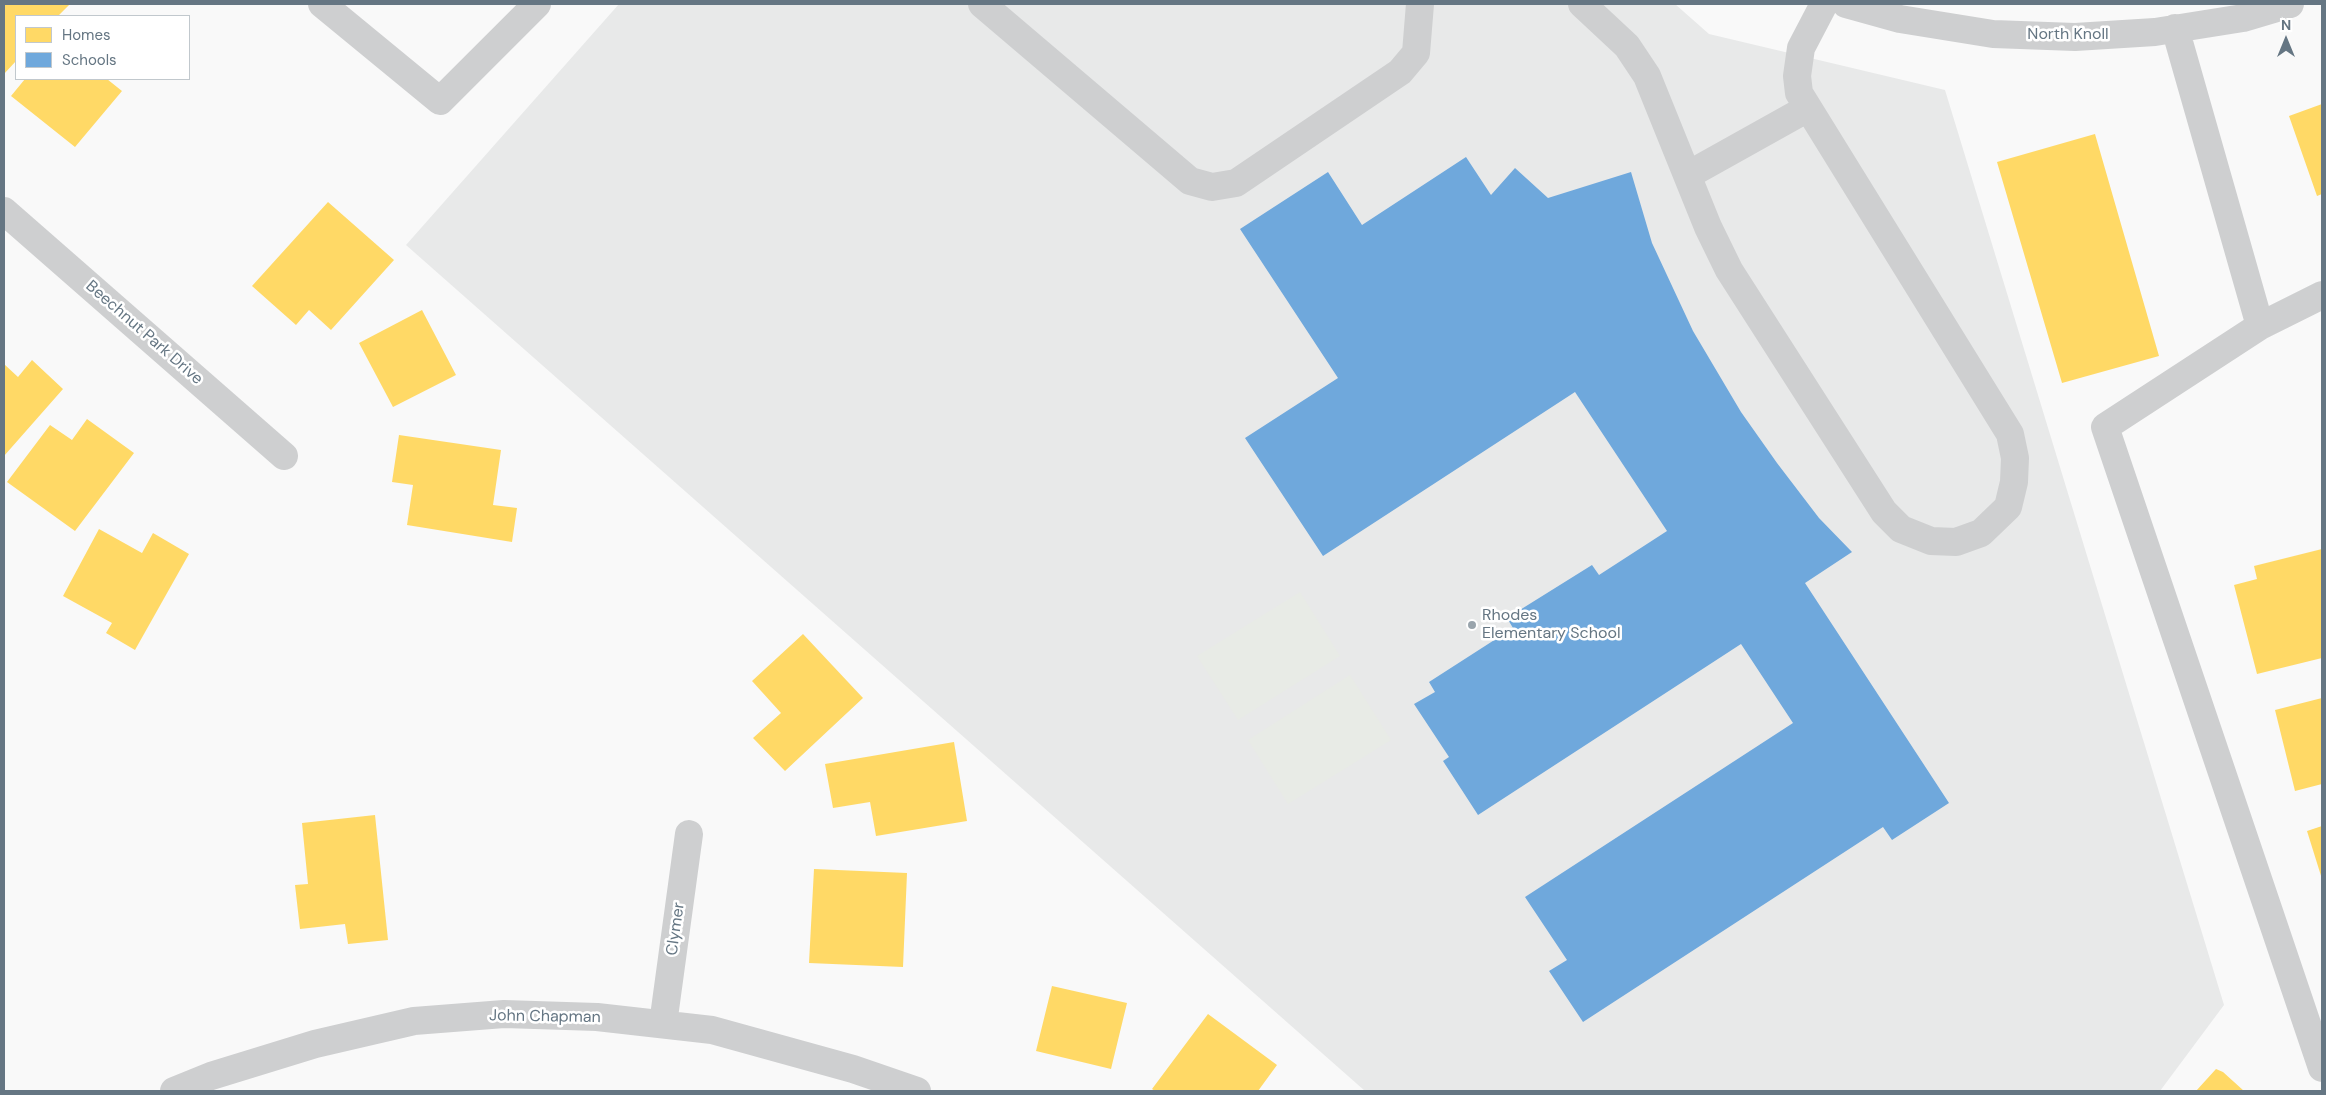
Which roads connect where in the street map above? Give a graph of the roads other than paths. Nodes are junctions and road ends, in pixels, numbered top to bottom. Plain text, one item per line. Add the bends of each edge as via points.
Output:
1 (322, 4) edge
2 (537, 4) edge
3 (982, 4) edge
4 (1420, 4) edge
5 (1582, 4) edge
6 (1824, 4) edge
7 (1846, 4) edge
8 (2290, 4) edge
9 (2175, 28) junction
10 (1808, 108) junction
11 (1688, 175) junction
12 (4, 211) edge
13 (2322, 296) edge
14 (2260, 326) junction
15 (284, 456) dead end
16 (689, 834) dead end
17 (663, 1024) junction
18 (2322, 1068) edge
19 (174, 1091) edge
20 (917, 1091) edge

1 - 2 street via 440,102
3 - 4 street via 1190,181 1212,187 1236,183 1400,72 1416,53
5 - 11 street via 1627,46 1647,76
6 - 10 street via 1801,48 1797,76 1799,93
7 - 9 street, North Knoll via 1900,19 1993,34 2075,37
8 - 9 street, North Knoll via 2243,18
9 - 14 street
10 - 11 street
10 - 11 street via 2010,434 2015,458 2008,507 1981,533 1956,542 1930,541 1901,529 1884,512 1730,270 1708,227
12 - 15 street, Beechnut Park Drive
13 - 14 street
14 - 18 street via 2105,427
16 - 17 street, Clymer
17 - 19 street, John Chapman via 597,1017 504,1014 414,1022 315,1044 211,1076
17 - 20 street, John Chapman via 712,1030 853,1069

